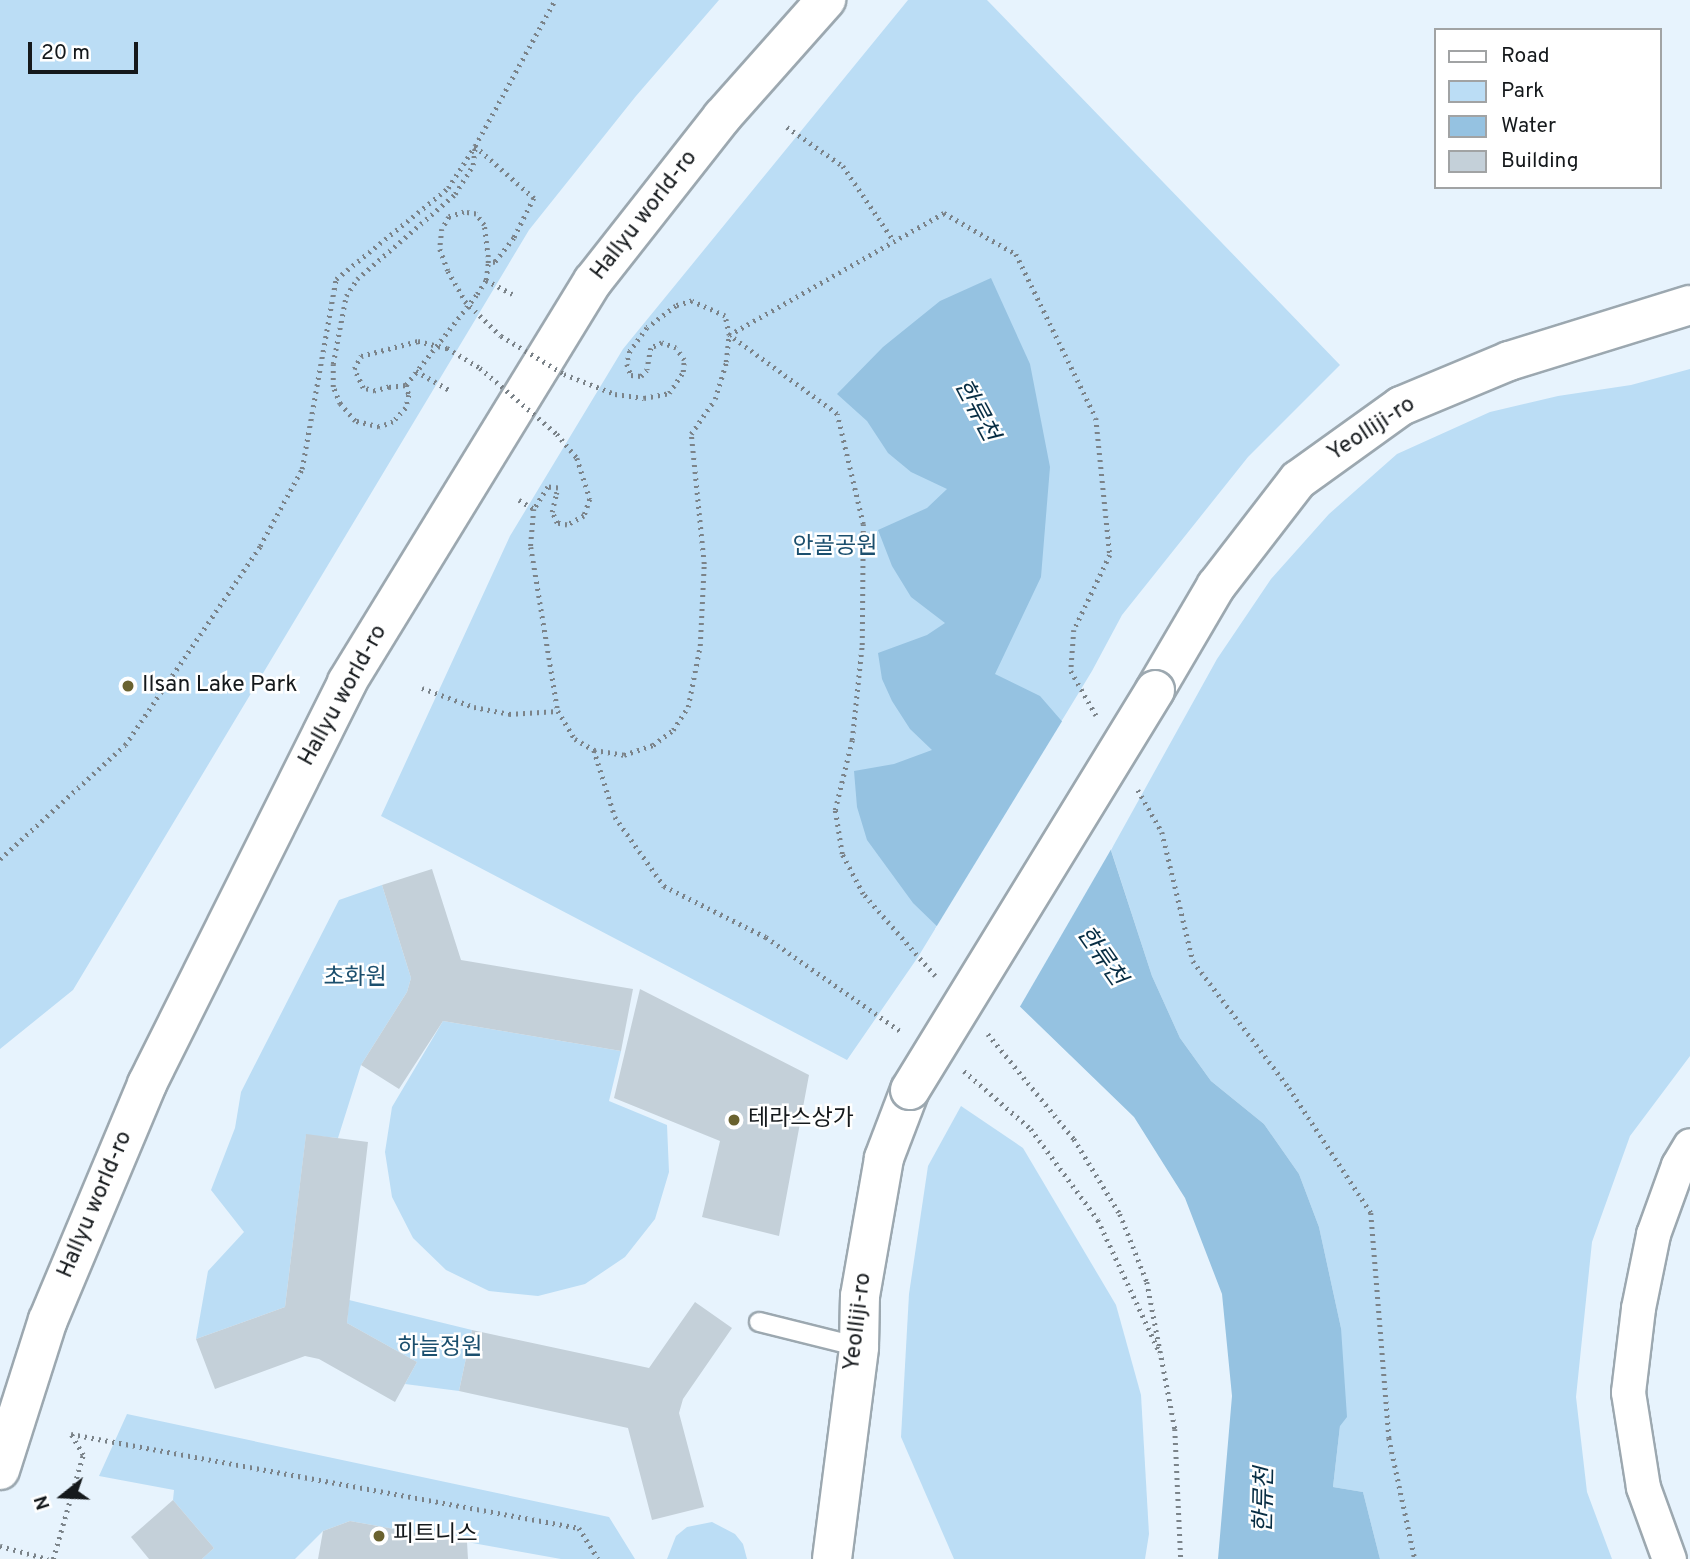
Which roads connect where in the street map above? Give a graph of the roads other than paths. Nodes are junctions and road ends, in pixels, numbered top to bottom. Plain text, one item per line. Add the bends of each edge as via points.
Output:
1 (826, 0) edge
2 (1690, 304) edge
3 (1690, 1145) edge
4 (759, 1322) dead end
5 (859, 1347) junction
6 (0, 1470) edge
7 (832, 1559) edge
8 (1669, 1559) edge

1 - 6 main road, Hallyu world-ro via 722,117 593,281 347,682 147,1084 48,1320
2 - 5 main road, Yeolliji-ro, bridge via 1509,361 1401,406 1298,480 1216,586 910,1090 884,1158 860,1296
3 - 8 street via 1653,1234 1628,1392 1643,1487
4 - 5 lane
5 - 7 main road, Yeolliji-ro

